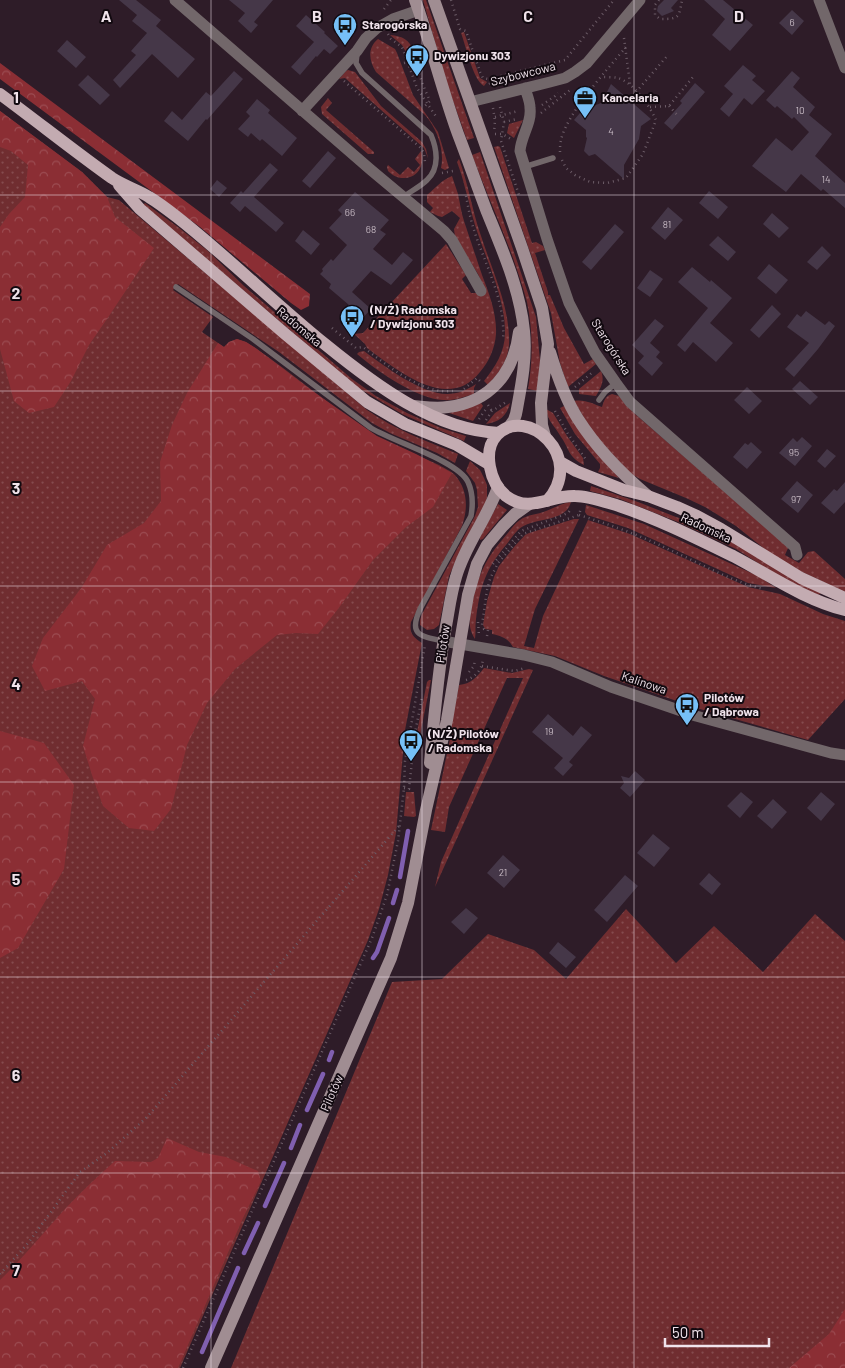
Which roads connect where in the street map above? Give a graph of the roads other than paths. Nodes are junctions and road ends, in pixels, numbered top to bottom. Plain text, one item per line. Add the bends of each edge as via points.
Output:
1 (175, 0) edge
2 (434, 0) edge
3 (640, 0) edge
4 (819, 0) edge
5 (417, 5) edge
6 (357, 51) junction
7 (845, 68) edge
8 (525, 88) junction
9 (0, 94) edge
10 (470, 102) junction
11 (302, 111) junction
12 (553, 158) dead end
13 (524, 167) junction
14 (114, 179) junction
15 (403, 197) junction
16 (176, 287) dead end
17 (481, 291) dead end
18 (521, 312) junction
19 (548, 344) junction
20 (616, 382) junction
21 (599, 400) dead end
22 (411, 406) junction
23 (504, 430) junction
24 (545, 436) junction
25 (560, 462) junction
26 (489, 464) junction
27 (498, 487) junction
28 (648, 496) junction
29 (547, 500) junction
30 (529, 504) junction
31 (798, 555) dead end
32 (845, 598) edge
33 (845, 610) edge
34 (443, 641) junction
35 (459, 644) junction
36 (845, 755) edge
37 (426, 810) junction
38 (211, 1368) edge

1 - 11 street
2 - 10 main road
3 - 8 street, Szybowcowa via 587,63 565,78
4 - 7 street
5 - 6 street via 377,28
5 - 18 main road via 449,108 502,248
6 - 11 street
6 - 15 lane via 356,62 362,73 418,122 431,135 435,145 437,156 431,175
8 - 10 street, Szybowcowa
8 - 13 street, Starogórska via 530,109 520,146
9 - 14 main road, Radomska
10 - 19 main road via 542,308
11 - 15 street
12 - 13 lane
13 - 20 street, Starogórska via 569,303 595,353
14 - 22 main road, Radomska via 149,197 175,216 290,316 390,394
14 - 26 main road, Radomska via 140,209 367,402
15 - 17 street via 448,235
16 - 34 lane via 253,339 371,428 456,468 468,482 473,504 471,516 416,619 416,629 422,636
18 - 22 main road via 518,341 510,363 492,389 477,399 448,407
18 - 23 main road via 524,368 516,414
19 - 24 main road via 541,403
19 - 28 main road via 562,388 577,418 594,442
20 - 21 lane
20 - 31 street, Starogórska via 630,402 795,547
22 - 23 main road, Radomska via 483,432
23 - 24 main road via 525,427
23 - 26 main road via 494,440
24 - 25 main road
25 - 28 main road, Radomska via 610,485
25 - 29 main road via 558,484
26 - 27 main road
27 - 30 main road via 515,501
27 - 34 main road, Pilotów via 463,557
28 - 32 main road, Radomska via 721,529 801,578
29 - 30 main road
29 - 33 main road, Radomska via 584,497 656,520 795,590
30 - 35 main road, Pilotów via 503,526 477,564
34 - 35 street, Kalinowa
34 - 37 main road, Pilotów
35 - 36 street, Kalinowa via 552,662 696,716
35 - 37 main road, Pilotów via 447,720
37 - 38 main road, Pilotów via 408,903 391,958

